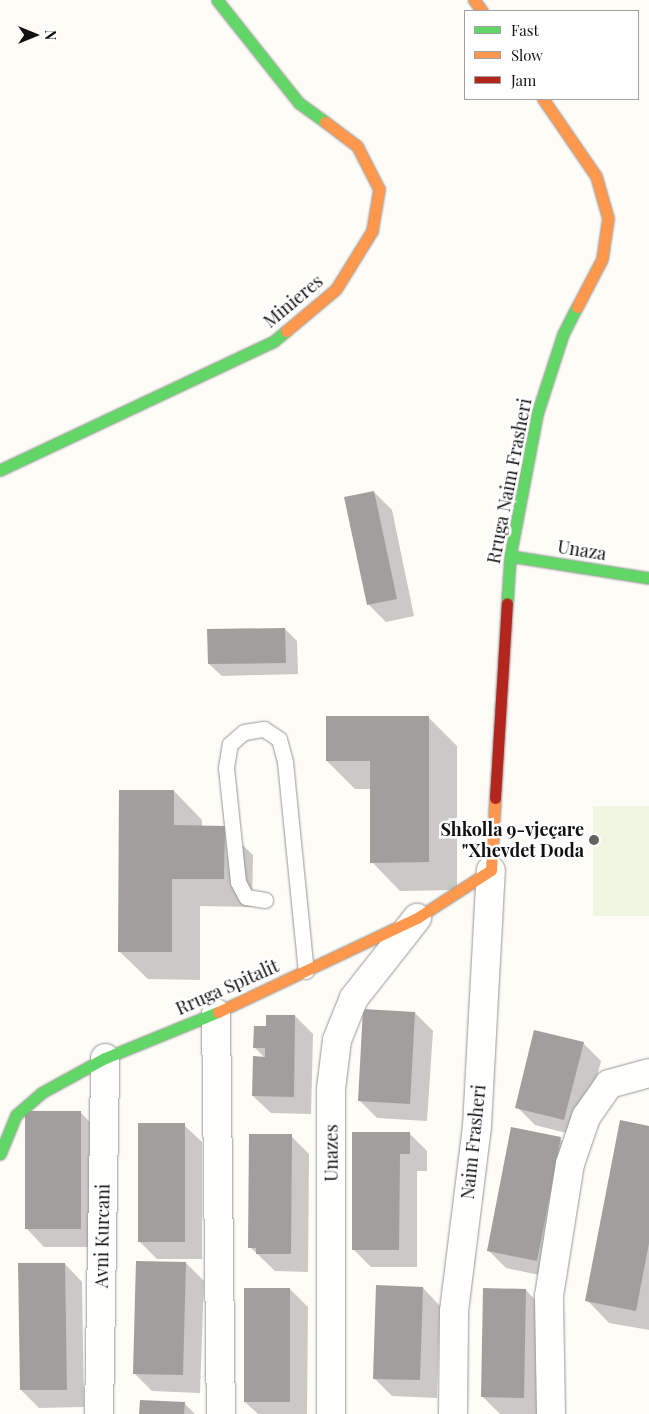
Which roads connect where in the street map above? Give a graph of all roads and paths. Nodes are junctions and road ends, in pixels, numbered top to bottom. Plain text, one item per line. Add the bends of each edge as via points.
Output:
1 (217, 0) edge
2 (544, 100) edge
3 (0, 470) edge
4 (510, 556) junction
5 (649, 578) edge
6 (491, 870) junction
7 (265, 900) dead end
8 (417, 918) junction
9 (306, 971) junction
10 (216, 1014) junction
11 (105, 1058) junction
12 (649, 1073) edge
13 (0, 1154) edge
14 (99, 1414) edge
15 (221, 1414) edge
16 (331, 1414) edge
17 (453, 1414) edge
18 (551, 1414) edge

1 - 3 street, Minieres via 299,103 357,146 379,189 372,231 336,289 274,341
2 - 4 street, Rruga Naim Frasheri via 596,176 608,218 602,259 563,334 536,414
4 - 5 street, Unaza
4 - 6 street, Rruga Naim Frasheri
6 - 8 street, Rruga Spitalit
6 - 17 street, Naim Frasheri via 476,1126 454,1311
7 - 9 lane via 246,897 238,882 226,768 230,744 244,732 264,729 278,739 285,762
8 - 9 street, Rruga Spitalit
8 - 16 street, Unazes via 354,998 337,1040 331,1089
9 - 10 street, Rruga Spitalit
10 - 11 street, Rruga Spitalit
10 - 15 street
11 - 13 street, Rruga Spitalit via 41,1093 16,1115
11 - 14 street, Avni Kurcani
12 - 18 street via 609,1084 586,1117 570,1164 549,1296

